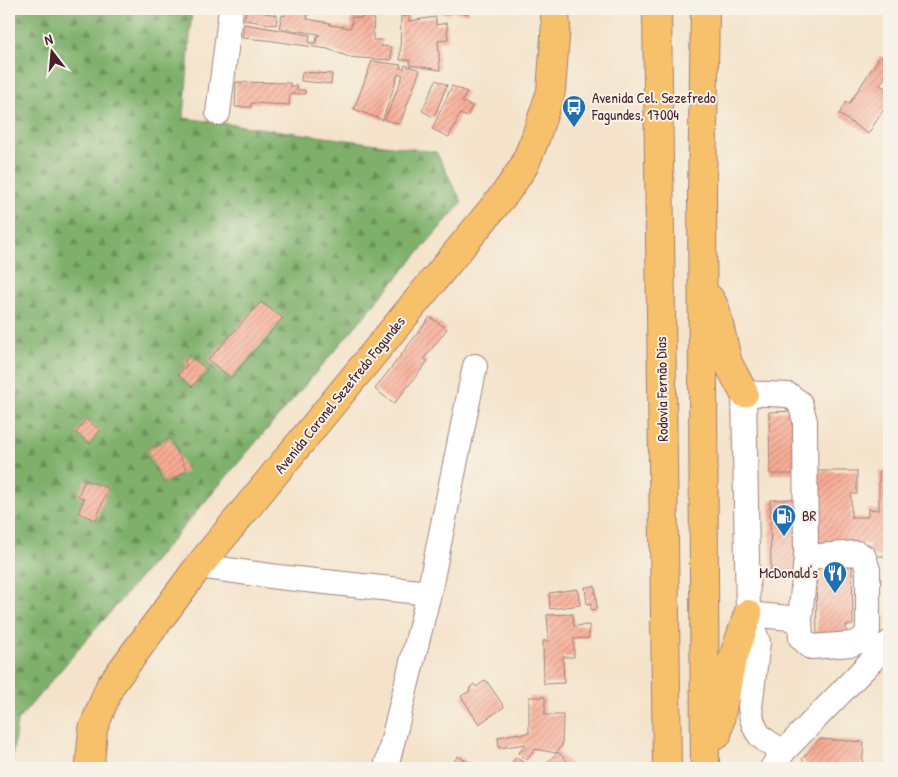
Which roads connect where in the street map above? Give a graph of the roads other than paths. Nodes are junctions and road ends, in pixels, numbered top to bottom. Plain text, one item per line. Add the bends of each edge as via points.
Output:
1 (231, 9) edge
2 (554, 9) edge
3 (657, 9) edge
4 (705, 9) edge
5 (218, 113) dead end
6 (702, 285) junction
7 (475, 366) dead end
8 (744, 393) junction
9 (806, 557) junction
10 (199, 566) junction
11 (430, 593) junction
12 (748, 614) junction
13 (800, 619) junction
14 (889, 643) edge
15 (778, 760) edge
16 (91, 768) edge
17 (386, 768) edge
18 (667, 768) edge
19 (707, 768) edge

1 - 5 street
2 - 10 main road, Avenida Coronel Sezefredo Fagundes via 556,24 551,91 524,166 501,199
3 - 18 main road, Rodovia Fernão Dias
4 - 6 main road
6 - 8 main road via 715,308 728,364
6 - 19 main road
7 - 11 street
8 - 9 street via 789,395 800,403 805,421
8 - 12 street
9 - 13 street
9 - 13 street via 857,554 864,557 868,570 868,631 862,640 852,644 811,647 801,638
10 - 11 street
10 - 16 main road, Avenida Coronel Sezefredo Fagundes via 110,686 93,729
11 - 17 street
12 - 13 street
12 - 15 street via 758,642 751,716 756,732 769,744
12 - 19 main road via 729,671 715,748
14 - 15 street

